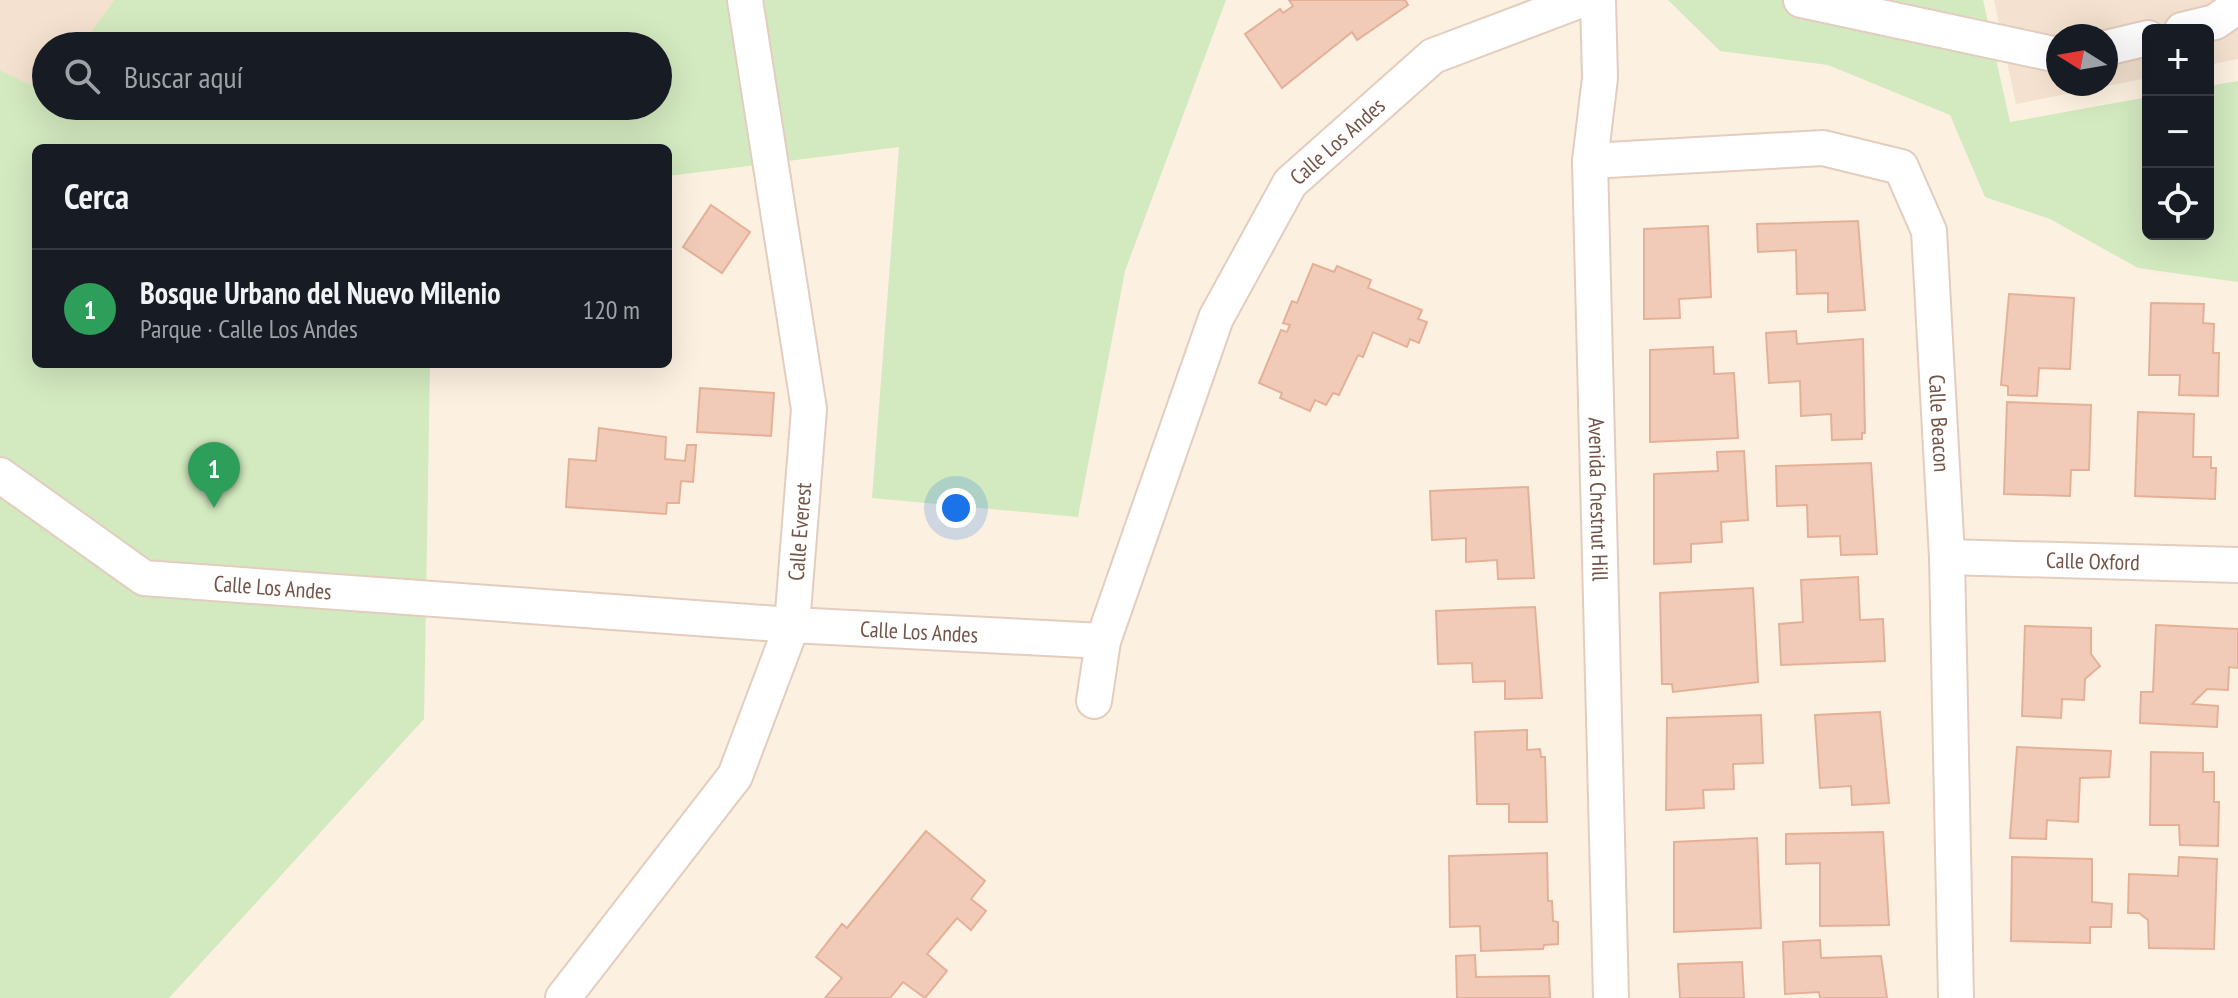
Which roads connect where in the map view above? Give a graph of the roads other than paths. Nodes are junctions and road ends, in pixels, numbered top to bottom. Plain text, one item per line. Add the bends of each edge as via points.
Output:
1 (745, 0) edge
2 (1581, 0) edge
3 (1598, 0) edge
4 (1801, 0) edge
5 (2238, 6) edge
6 (2207, 24) edge
7 (2142, 39) edge
8 (2118, 45) edge
9 (2046, 52) edge
10 (1590, 161) junction
11 (0, 475) edge
12 (1947, 557) junction
13 (2238, 565) edge
14 (792, 625) junction
15 (1103, 641) junction
16 (1094, 701) dead end
17 (563, 998) edge
18 (1611, 998) edge
19 (1956, 998) edge

1 - 14 street, Calle Everest via 809,409
2 - 15 street, Calle Los Andes via 1433,56 1290,183 1216,318
3 - 10 street, Avenida Chestnut Hill via 1600,78
4 - 9 street
5 - 6 street
7 - 8 street
10 - 12 street, Calle Beacon via 1823,148 1901,167 1929,231
10 - 18 street, Avenida Chestnut Hill
11 - 14 street, Calle Los Andes via 144,578
12 - 13 street, Calle Oxford
12 - 19 street, Calle Beacon
14 - 15 street, Calle Los Andes
14 - 17 street, Calle Everest via 735,776
15 - 16 street

